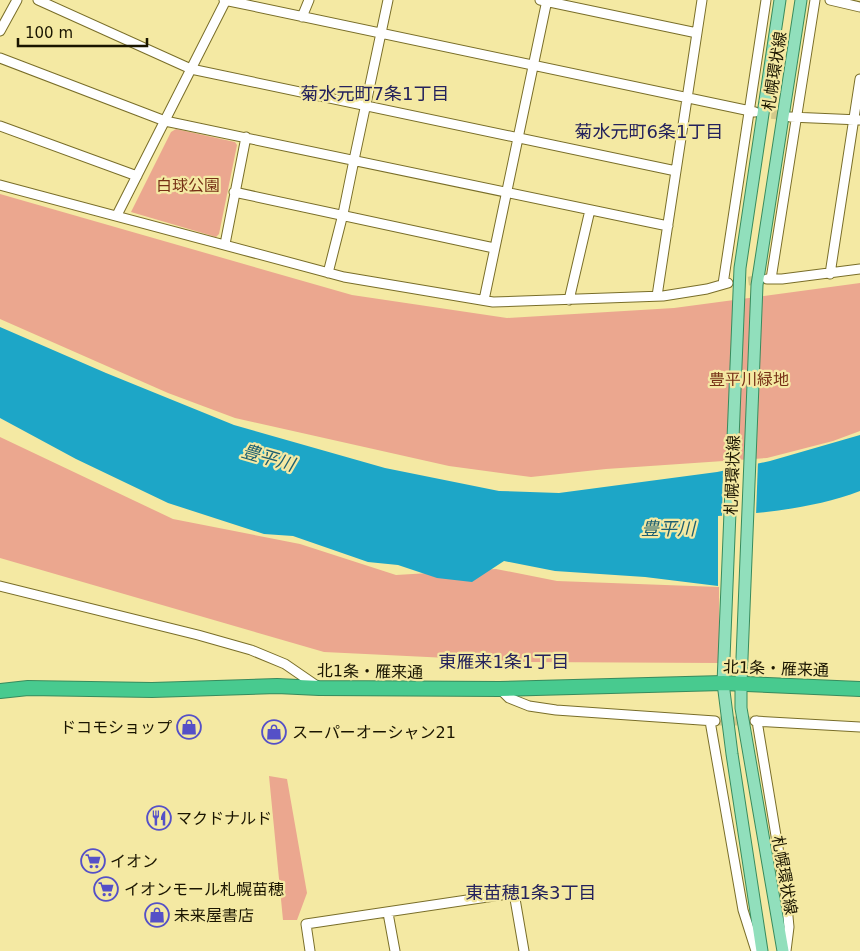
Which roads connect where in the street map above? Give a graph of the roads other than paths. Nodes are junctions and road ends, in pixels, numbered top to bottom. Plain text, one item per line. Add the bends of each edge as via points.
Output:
1 (17, 0) edge
2 (38, 0) edge
3 (225, 0) edge
4 (309, 0) edge
5 (388, 0) edge
6 (544, 0) edge
7 (702, 0) edge
8 (766, 0) edge
9 (780, 0) edge
10 (801, 0) edge
11 (815, 0) edge
12 (830, 0) edge
13 (860, 7) edge
14 (302, 17) junction
15 (0, 31) edge
16 (697, 33) junction
17 (381, 34) junction
18 (0, 58) edge
19 (533, 66) junction
20 (191, 69) junction
21 (860, 79) edge
22 (687, 99) junction
23 (365, 107) junction
24 (752, 112) junction
25 (793, 117) junction
26 (857, 120) edge
27 (165, 121) junction
28 (0, 126) edge
29 (246, 137) junction
30 (518, 138) junction
31 (354, 160) junction
32 (676, 171) junction
33 (137, 176) junction
34 (0, 185) edge
35 (234, 192) junction
36 (506, 192) junction
37 (590, 210) junction
38 (343, 214) junction
39 (117, 215) junction
40 (668, 226) junction
41 (226, 244) junction
42 (494, 248) junction
43 (860, 270) edge
44 (328, 273) junction
45 (830, 274) junction
46 (657, 296) junction
47 (484, 300) junction
48 (569, 300) junction
49 (0, 586) edge
50 (723, 683) junction
51 (741, 683) junction
52 (319, 688) junction
53 (500, 689) junction
54 (860, 689) edge
55 (0, 691) edge
56 (860, 727) edge
57 (388, 912) junction
58 (310, 951) edge
59 (395, 951) edge
60 (524, 951) edge
61 (756, 951) edge
62 (762, 951) edge
63 (784, 951) edge

1 - 15 street
2 - 20 street
3 - 14 street
3 - 20 street
4 - 14 street
5 - 17 street
6 - 16 street
6 - 19 street
7 - 16 street
8 - 24 street
9 - 50 main road, 札幌環状線 via 740,268
10 - 51 main road, 札幌環状線 via 758,267
11 - 25 street
12 - 13 street
14 - 17 street
16 - 22 street
17 - 19 street
17 - 23 street
18 - 27 street
19 - 22 street
19 - 30 street
20 - 23 street
20 - 27 street
21 - 26 street
22 - 24 street
22 - 32 street
23 - 30 street
23 - 31 street
24 - 46 street via 726,284
25 - 26 street
25 - 45 street via 769,279
26 - 45 street
27 - 29 street
27 - 33 street
28 - 33 street
29 - 31 street
29 - 35 street
30 - 32 street
30 - 36 street
31 - 36 street
31 - 38 street
32 - 40 street
33 - 39 street
34 - 39 street
35 - 38 street
35 - 41 street
36 - 37 street
36 - 42 street
37 - 40 street
37 - 48 street
38 - 42 street
38 - 44 street
39 - 41 street
40 - 46 street
41 - 44 street
42 - 47 street
43 - 45 street
44 - 47 street
46 - 48 street
47 - 48 street
49 - 52 street via 251,650 285,664
50 - 51 highway, 北1条・雁来通
50 - 53 highway, 北1条・雁来通
50 - 62 main road, 札幌環状線
51 - 54 highway, 北1条・雁来通
51 - 63 main road, 札幌環状線 via 741,708
52 - 53 highway, 北1条・雁来通
52 - 55 highway, 北1条・雁来通 via 28,688
53 - 61 street via 509,698 529,706 713,721 743,910
56 - 63 street via 756,721 786,896 789,928
57 - 58 street via 306,924
57 - 59 street
57 - 60 street via 514,893

